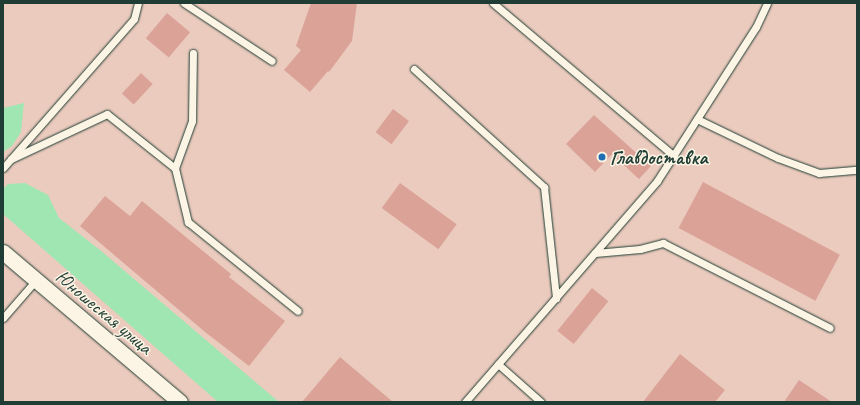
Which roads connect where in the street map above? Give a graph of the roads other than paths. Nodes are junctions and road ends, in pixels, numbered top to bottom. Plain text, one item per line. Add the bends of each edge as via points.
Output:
1 (138, 3) edge
2 (184, 3) edge
3 (493, 3) edge
4 (767, 3) edge
5 (193, 52) dead end
6 (272, 61) dead end
7 (414, 69) dead end
8 (697, 119) junction
9 (674, 156) junction
10 (11, 159) junction
11 (3, 168) edge
12 (175, 168) junction
13 (857, 170) edge
14 (3, 252) edge
15 (595, 253) junction
16 (36, 280) junction
17 (556, 298) junction
18 (298, 311) dead end
19 (3, 318) edge
20 (830, 328) dead end
21 (498, 364) junction
22 (180, 402) edge
23 (465, 402) edge
24 (541, 402) edge

1 - 10 lane via 134,19
2 - 6 lane
3 - 9 lane
4 - 8 lane via 756,27
5 - 12 lane via 192,121
7 - 17 lane via 544,187
8 - 9 lane
8 - 13 lane via 778,158 819,173
9 - 15 lane via 657,181
10 - 11 lane
10 - 12 lane via 107,114
12 - 18 lane via 188,222
14 - 16 street, Юношеская улица
15 - 17 lane
15 - 20 lane via 640,250 663,243
16 - 19 lane
16 - 22 street, Юношеская улица
17 - 21 lane
21 - 23 lane
21 - 24 lane

